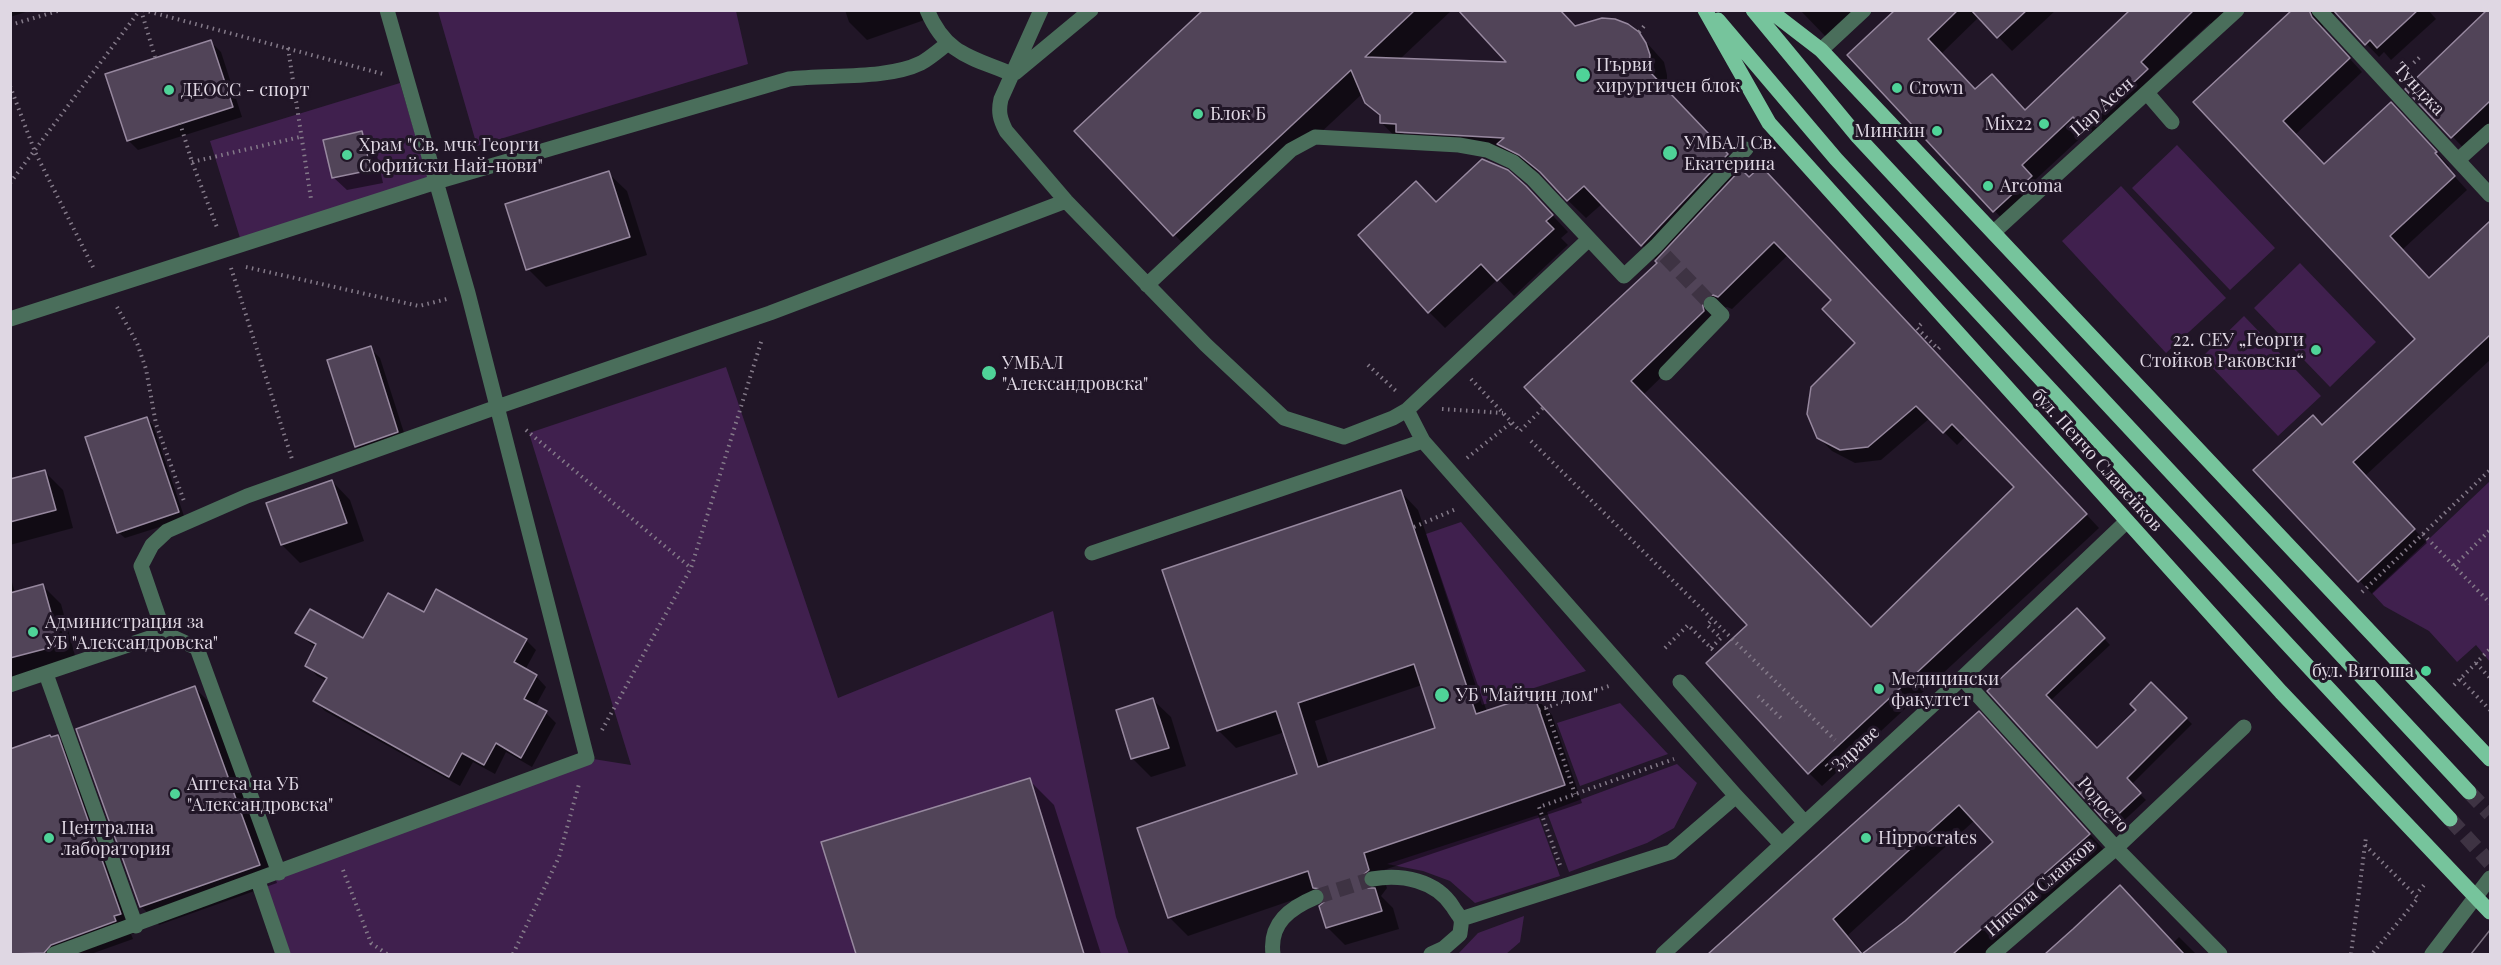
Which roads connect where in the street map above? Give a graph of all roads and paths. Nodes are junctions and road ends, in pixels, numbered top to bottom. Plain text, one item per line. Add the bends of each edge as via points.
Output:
1 (61, 10) edge
2 (141, 10) edge
3 (387, 10) edge
4 (927, 10) edge
5 (1041, 10) edge
6 (1091, 10) edge
7 (1705, 10) edge
8 (1710, 10) edge
9 (1753, 10) edge
10 (1769, 10) edge
11 (1864, 10) edge
12 (2237, 10) edge
13 (2319, 10) edge
14 (10, 25) edge
15 (1645, 26) dead end
16 (1639, 32) dead end
17 (947, 44) junction
18 (288, 48) junction
19 (1821, 50) junction
20 (155, 57) dead end
21 (1012, 74) junction
22 (407, 81) junction
23 (10, 86) edge
24 (2147, 93) junction
25 (2172, 122) dead end
26 (180, 123) dead end
27 (2490, 131) edge
28 (300, 137) junction
29 (1746, 149) dead end
30 (35, 152) junction
31 (2458, 160) junction
32 (192, 162) junction
33 (436, 182) junction
34 (10, 183) edge
35 (2490, 195) edge
36 (1066, 201) junction
37 (315, 221) junction
38 (1994, 232) junction
39 (1589, 239) junction
40 (225, 249) junction
41 (1147, 285) junction
42 (103, 288) junction
43 (468, 293) junction
44 (1711, 304) tunnel mouth
45 (770, 313) junction
46 (10, 319) edge
47 (1917, 328) dead end
48 (1938, 349) dead end
49 (1456, 364) junction
50 (1368, 365) dead end
51 (1666, 373) dead end
52 (497, 406) junction
53 (1544, 408) dead end
54 (1409, 409) junction
55 (1503, 413) junction
56 (1512, 422) junction
57 (1423, 441) junction
58 (1531, 441) dead end
59 (2490, 470) edge
60 (1450, 472) junction
61 (298, 478) junction
62 (1447, 513) dead end
63 (191, 520) junction
64 (2126, 522) junction
65 (1414, 527) dead end
66 (2490, 530) edge
67 (2423, 534) junction
68 (1092, 553) dead end
69 (2454, 566) junction
70 (691, 568) junction
71 (2355, 599) dead end
72 (2490, 603) edge
73 (1713, 619) junction
74 (164, 633) junction
75 (1665, 648) dead end
76 (1711, 648) junction
77 (2490, 649) edge
78 (1716, 653) dead end
79 (2476, 663) junction
80 (46, 674) junction
81 (1634, 678) junction
82 (1962, 678) junction
83 (2490, 678) edge
84 (2460, 679) junction
85 (1680, 682) dead end
86 (10, 685) edge
87 (2454, 685) dead end
88 (1758, 696) dead end
89 (1546, 708) junction
90 (1539, 710) dead end
91 (2490, 710) edge
92 (1784, 721) dead end
93 (2244, 727) dead end
94 (1835, 740) dead end
95 (1697, 750) junction
96 (587, 758) junction
97 (2490, 759) edge
98 (2469, 792) tunnel mouth
99 (1575, 794) junction
100 (1736, 796) junction
101 (2450, 819) tunnel mouth
102 (1805, 823) junction
103 (2366, 837) dead end
104 (1781, 844) junction
105 (2366, 845) junction
106 (2116, 848) junction
107 (336, 852) junction
108 (279, 873) junction
109 (2490, 878) edge
110 (1372, 879) tunnel mouth
111 (258, 881) junction
112 (1568, 885) junction
113 (2424, 885) dead end
114 (2420, 891) dead end
115 (1316, 897) tunnel mouth
116 (2476, 897) junction
117 (2490, 912) edge
118 (1461, 919) junction
119 (136, 926) junction
120 (54, 954) edge
121 (283, 954) edge
122 (387, 954) edge
123 (513, 954) edge
124 (1273, 954) edge
125 (1431, 954) edge
126 (1663, 954) edge
127 (1993, 954) edge
128 (2220, 954) edge
129 (2351, 954) edge
130 (2372, 954) edge
131 (2432, 954) edge

1 - 14 path
2 - 18 path
2 - 20 path
2 - 30 path
3 - 22 street
4 - 17 street
5 - 21 street
6 - 21 street
7 - 64 main road, бул. Пенчо Славейков via 1770,123
8 - 101 main road, бул. Пенчо Славейков via 1836,159
9 - 98 main road via 1858,137
10 - 19 main road
11 - 19 street
12 - 24 street, Цар Асен
13 - 31 street, Тунджа
15 - 16 path
17 - 21 street via 955,51
17 - 33 street via 908,68 887,73 789,79
18 - 22 path
18 - 28 path
19 - 38 main road
21 - 36 street via 1001,99 1000,119
22 - 33 street
23 - 30 path
24 - 25 street
24 - 38 street, Цар Асен
26 - 32 path
27 - 31 street
28 - 32 path
28 - 37 path
29 - 39 street via 1660,251 1624,276
30 - 34 path
30 - 42 path
31 - 35 street, Тунджа
32 - 40 path
33 - 37 street
33 - 43 street
36 - 41 street
36 - 45 street
37 - 40 street
38 - 97 main road
39 - 41 street via 1533,179 1513,162 1487,150 1315,137 1291,150
39 - 49 street
40 - 42 street
40 - 43 path via 244,267 419,306
40 - 61 path
41 - 54 street via 1284,418 1344,437
42 - 46 street
42 - 63 path via 137,343 156,424
43 - 52 street
44 - 51 street via 1722,315
45 - 52 street
45 - 70 path
47 - 48 path
49 - 54 street
49 - 55 path
50 - 54 path
52 - 61 street
52 - 70 path
52 - 96 street
53 - 56 path via 1520,431
54 - 55 path
54 - 57 street
55 - 56 path
56 - 60 path
57 - 60 street
57 - 68 street
58 - 73 path
59 - 67 path
60 - 81 street
61 - 63 street
62 - 65 path
63 - 74 street via 167,531 152,545 141,566
64 - 82 street, Здраве
64 - 116 main road, бул. Пенчо Славейков
66 - 69 path
67 - 69 path
67 - 71 path
69 - 72 path
70 - 96 path
73 - 76 path via 1707,625 1721,638
73 - 94 path
74 - 80 street
74 - 108 street via 198,648
75 - 76 path via 1688,625
76 - 78 path
77 - 79 path
79 - 83 path
79 - 84 path
80 - 86 street
80 - 119 street
81 - 89 path
81 - 95 street
82 - 102 street, Здраве
82 - 106 street, Родосто
84 - 87 path
84 - 91 path
85 - 102 street
88 - 92 path
89 - 90 path
89 - 99 path
93 - 106 street, Никола Славков
95 - 99 path
95 - 100 street
96 - 107 street
96 - 123 path via 559,856
99 - 112 path via 1539,807
100 - 104 street
100 - 112 street via 1671,852
102 - 104 street, Здраве
103 - 105 path
104 - 126 street, Здраве
105 - 129 path
105 - 130 path via 2418,898
106 - 127 street, Никола Славков
106 - 128 street, Родосто
107 - 108 street
107 - 122 path via 370,943
108 - 111 street
109 - 116 street
110 - 118 street via 1388,876 1422,882 1444,897
111 - 119 street
111 - 121 street
112 - 118 street
113 - 114 path
115 - 124 street via 1287,912 1274,934
116 - 117 main road, бул. Пенчо Славейков
116 - 131 street
118 - 125 street via 1460,934
119 - 120 street

